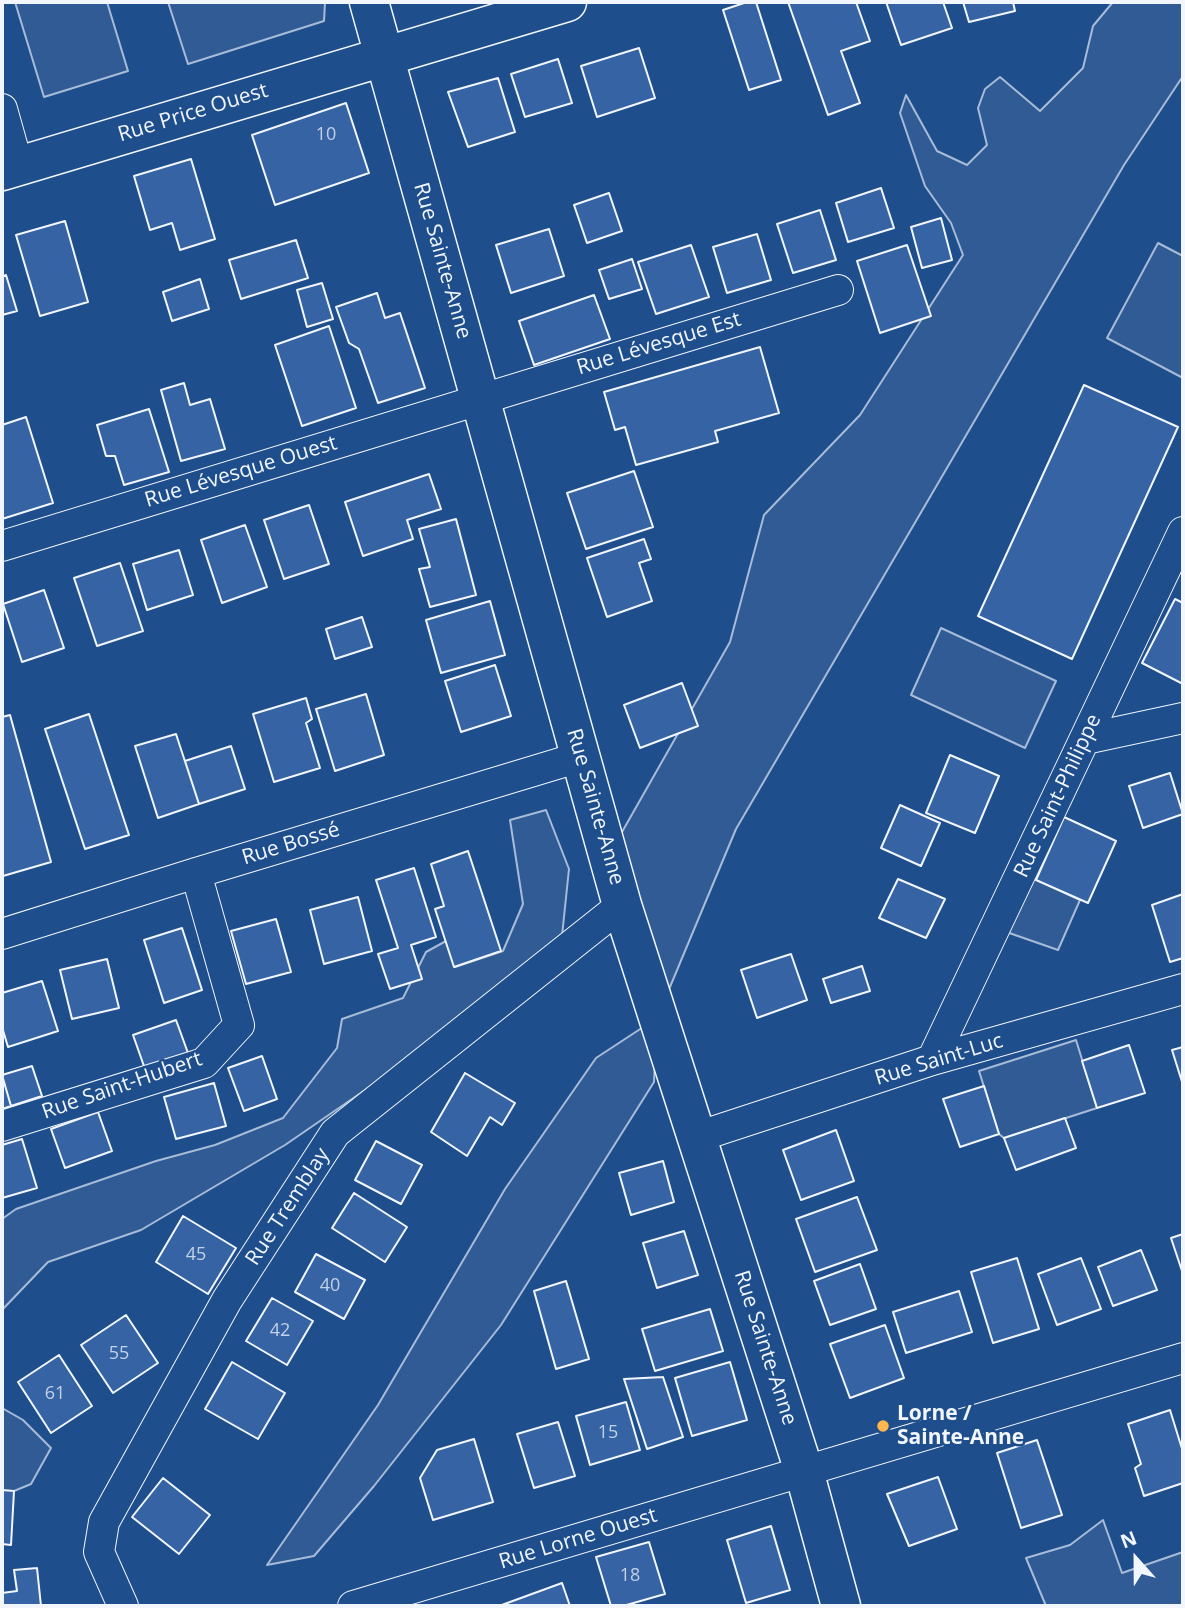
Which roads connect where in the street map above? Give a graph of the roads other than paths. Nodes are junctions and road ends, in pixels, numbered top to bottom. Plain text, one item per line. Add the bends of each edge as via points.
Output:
1 (369, 2) edge
2 (567, 2) edge
3 (384, 56) junction
4 (2, 109) edge
5 (10, 168) edge
6 (838, 290) dead end
7 (480, 398) junction
8 (1183, 532) edge
9 (2, 546) edge
10 (1183, 718) edge
11 (1086, 740) junction
12 (580, 757) junction
13 (196, 873) junction
14 (622, 905) junction
15 (2, 934) edge
16 (1183, 989) edge
17 (932, 1060) junction
18 (2, 1126) edge
19 (697, 1137) junction
20 (1183, 1357) edge
21 (804, 1471) junction
22 (122, 1606) edge
23 (353, 1606) edge
24 (841, 1606) edge

1 - 3 street, Rue Sainte-Anne
2 - 3 street, Rue Price Ouest
3 - 5 street, Rue Price Ouest
3 - 7 street, Rue Sainte-Anne
4 - 5 street
6 - 7 street, Rue Lévesque Est
7 - 9 street, Rue Lévesque Ouest
7 - 12 street, Rue Sainte-Anne
8 - 11 street, Rue Saint-Philippe
10 - 11 street
11 - 17 street, Rue Saint-Philippe
12 - 13 street, Rue Bossé
12 - 14 street, Rue Sainte-Anne
13 - 15 street, Rue Bossé
13 - 18 street, Rue Saint-Hubert via 239,1026 204,1063
14 - 19 street, Rue Sainte-Anne
14 - 22 street, Rue Tremblay via 335,1133 227,1300 104,1522 99,1552
16 - 17 street, Rue Saint-Luc
17 - 19 street, Rue Saint-Luc
19 - 21 street, Rue Sainte-Anne
20 - 21 street, Rue Lorne Ouest
21 - 23 street, Rue Lorne Ouest
21 - 24 street, Rue Sainte-Anne

